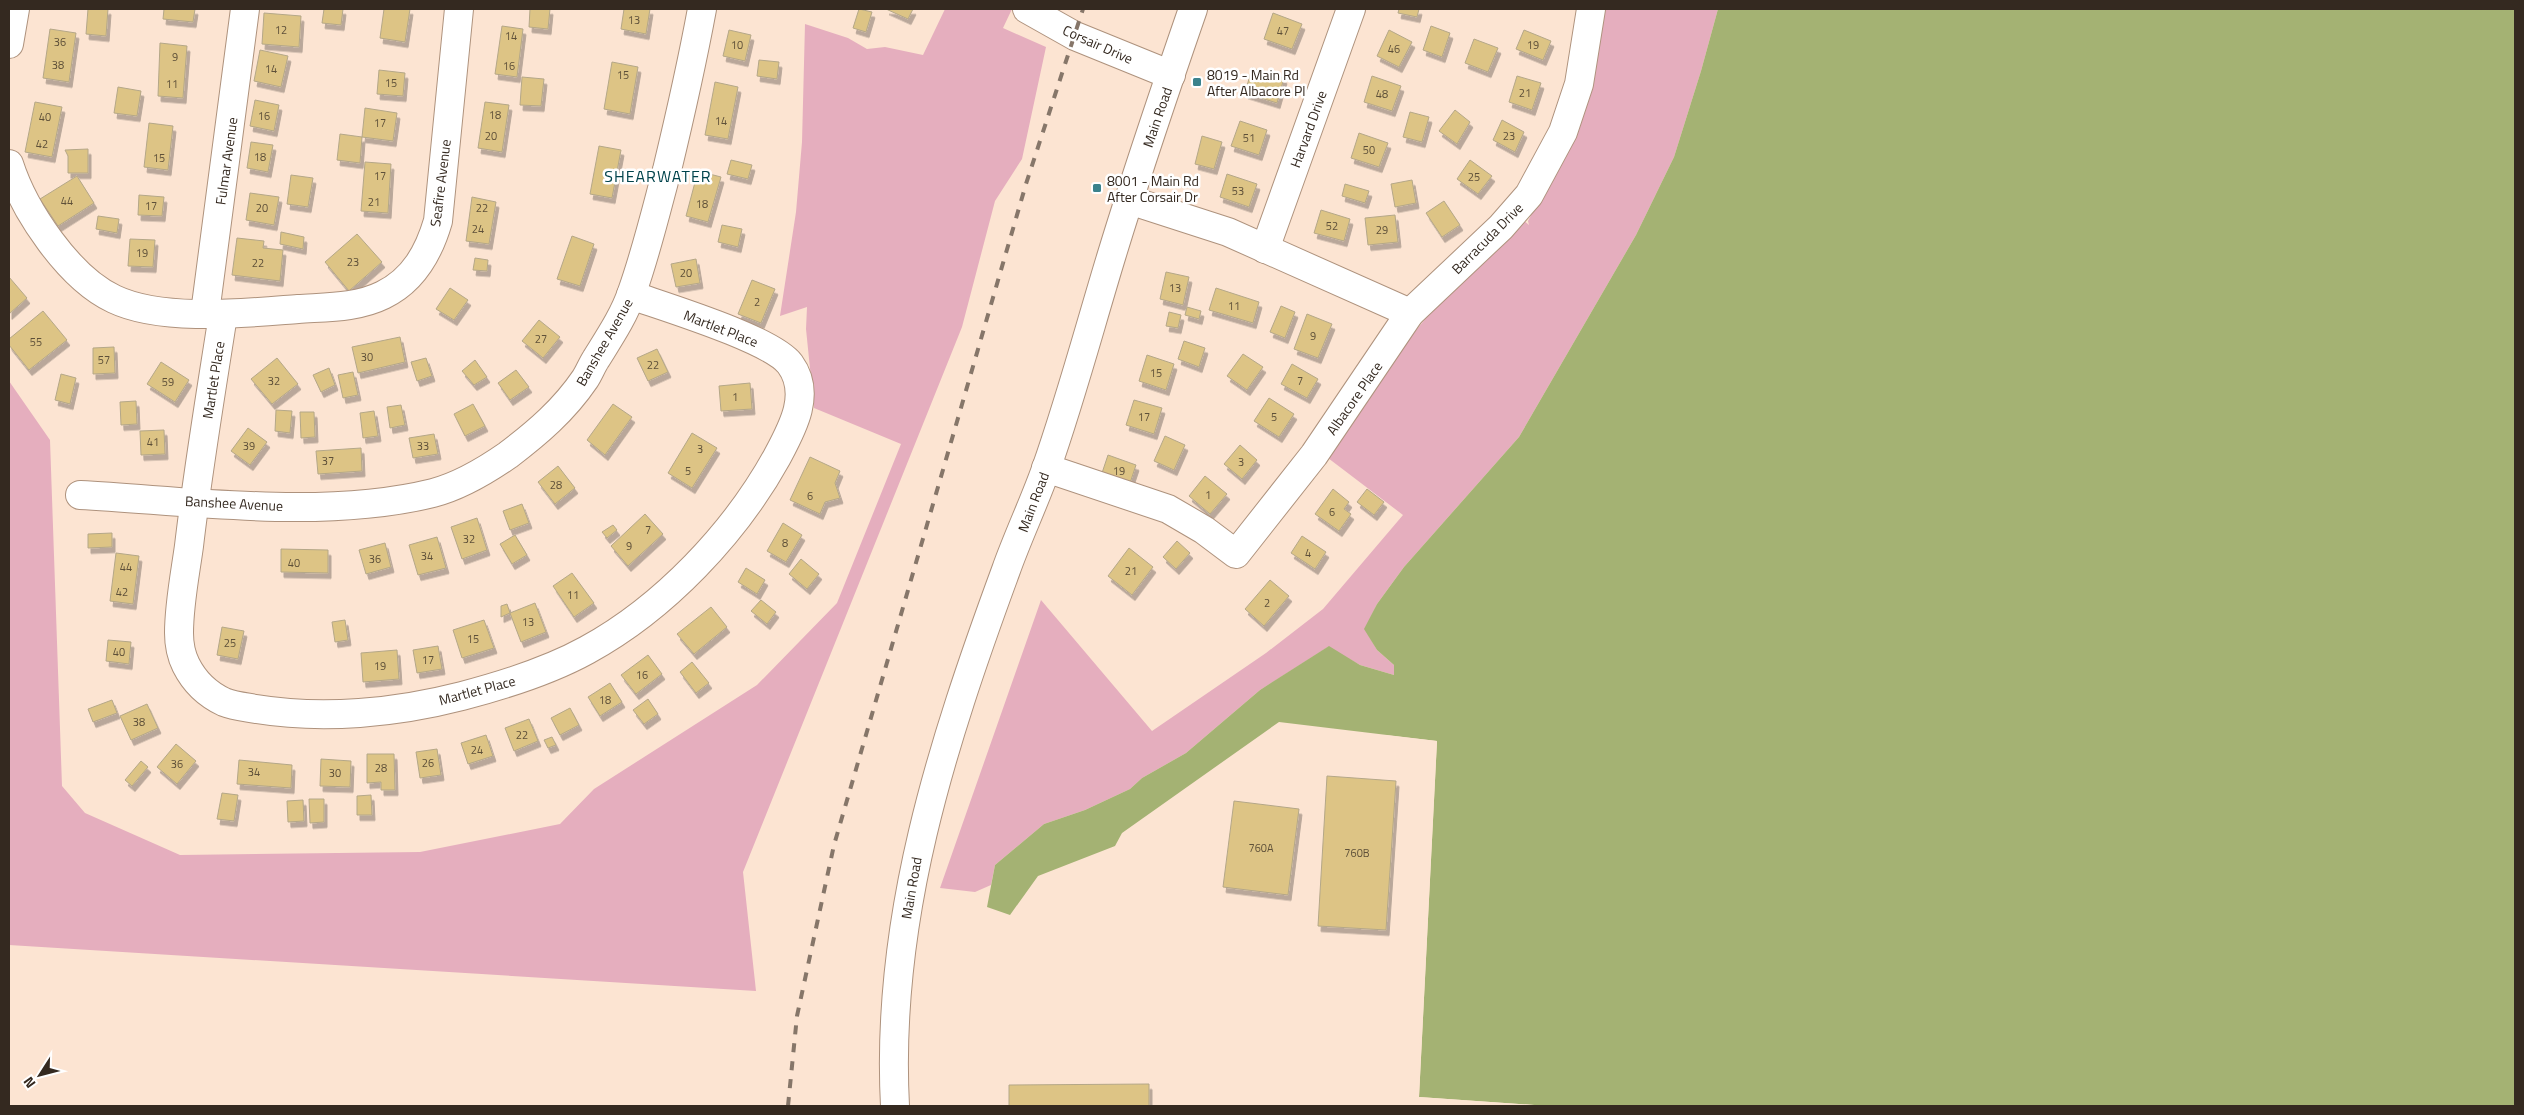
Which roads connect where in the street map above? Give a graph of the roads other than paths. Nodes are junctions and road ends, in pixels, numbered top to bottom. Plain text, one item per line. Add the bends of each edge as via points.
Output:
1 (15, 9) edge
2 (246, 9) edge
3 (459, 9) edge
4 (702, 9) edge
5 (1027, 9) edge
6 (1193, 9) edge
7 (1350, 9) edge
8 (1591, 9) edge
9 (9, 44) edge
10 (1171, 74) junction
11 (9, 164) edge
12 (1129, 200) junction
13 (1265, 249) junction
14 (632, 295) junction
15 (1410, 313) junction
16 (214, 314) junction
17 (1046, 468) junction
18 (80, 495) dead end
19 (194, 501) junction
20 (895, 1106) edge

1 - 9 street
2 - 16 street, Fulmar Avenue
3 - 16 street, Seafire Avenue via 438,221 428,249 412,273 383,295 363,302
4 - 14 street, Banshee Avenue via 689,80
5 - 10 street, Corsair Drive via 1076,36
6 - 10 street, Main Road
7 - 13 street, Harvard Drive
8 - 15 street, Barracuda Drive via 1579,84 1563,132 1529,195
10 - 12 street, Main Road
11 - 16 street, Seafire Avenue via 34,218 54,246 91,285 113,299 139,308
12 - 13 street via 1228,232
12 - 17 street, Main Road
13 - 15 street
14 - 19 street, Banshee Avenue via 586,378 561,409 536,434 509,454 451,487 373,503 303,506
14 - 19 street, Martlet Place via 776,351 792,367 801,394 795,422 768,473 724,534 660,599 587,650 513,681 460,697 405,707 349,714 288,714 231,704 210,694 198,683 185,664 180,649 179,626
15 - 17 street, Albacore Place via 1314,455 1236,554 1168,509
16 - 19 street, Martlet Place
17 - 20 street, Main Road via 1006,570 930,795 914,863 901,943 892,1041
18 - 19 street, Banshee Avenue

